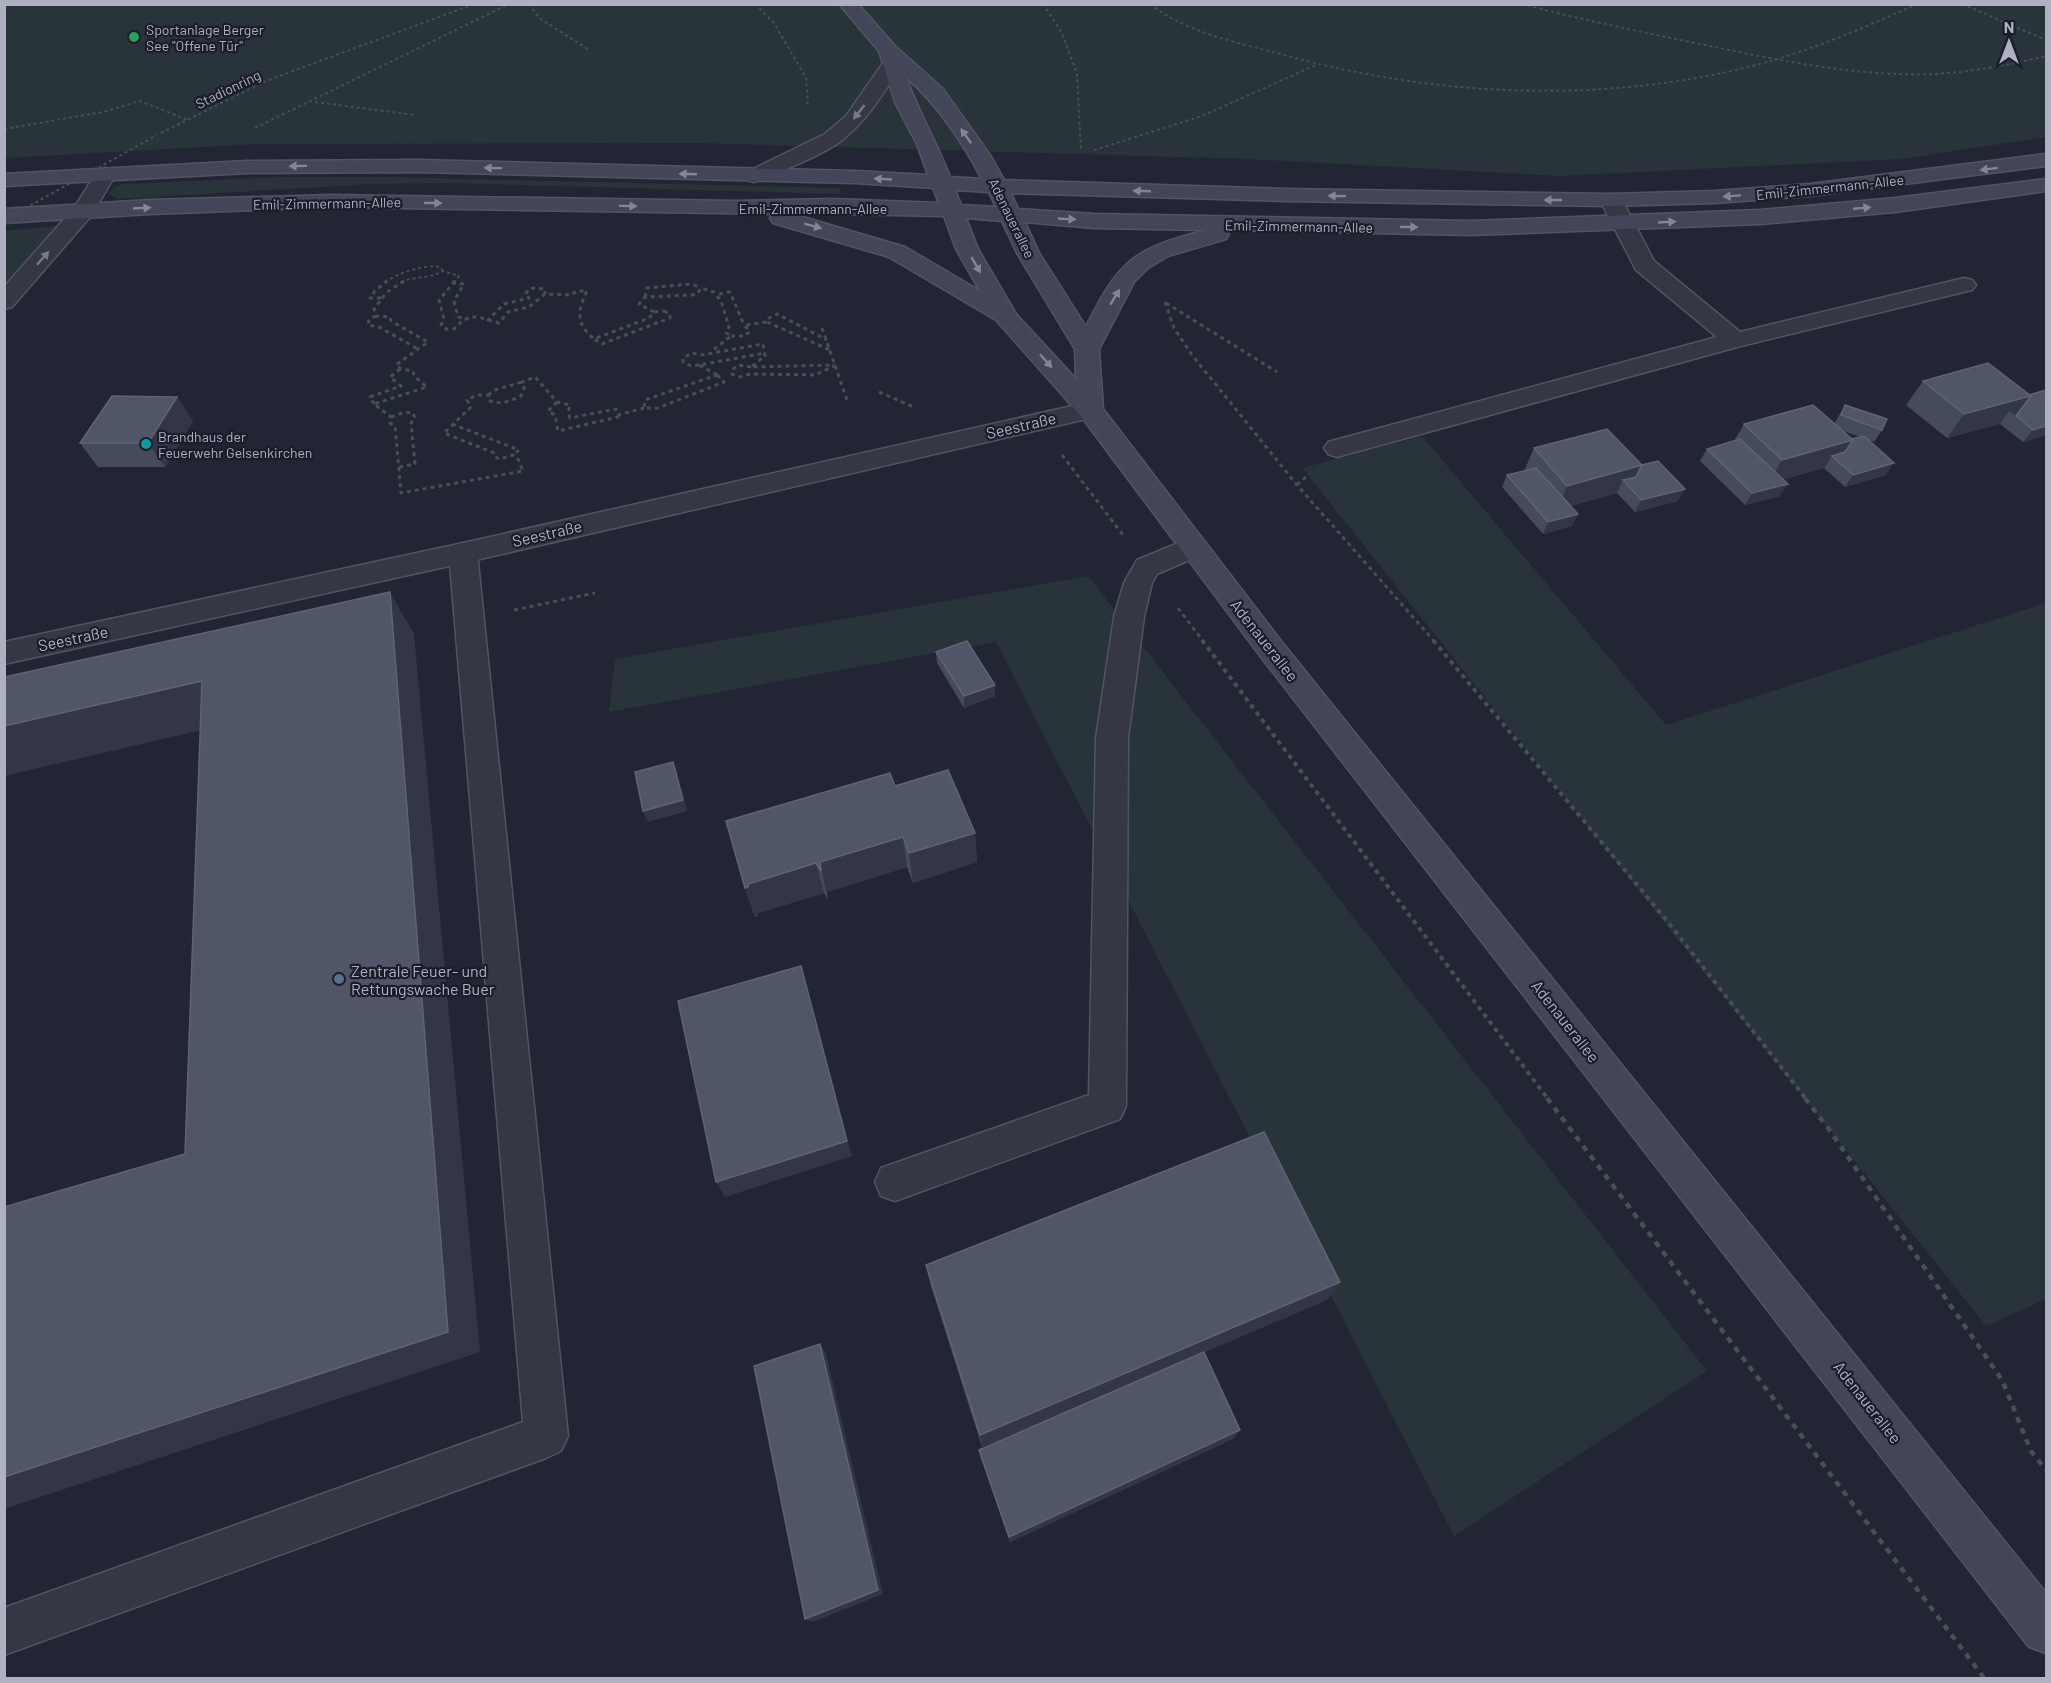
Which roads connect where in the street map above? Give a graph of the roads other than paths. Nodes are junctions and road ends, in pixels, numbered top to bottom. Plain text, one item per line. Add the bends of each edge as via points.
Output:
1 (848, 4) edge
2 (890, 57) junction
3 (2046, 160) edge
4 (105, 174) junction
5 (754, 176) junction
6 (4, 180) edge
7 (942, 183) junction
8 (2046, 185) edge
9 (997, 186) junction
10 (1611, 200) junction
11 (735, 208) junction
12 (83, 211) junction
13 (953, 211) junction
14 (1009, 215) junction
15 (4, 218) edge
16 (1622, 224) junction
17 (1275, 225) junction
18 (1964, 285) dead end
19 (4, 302) edge
20 (1006, 317) junction
21 (1735, 340) junction
22 (1087, 349) junction
23 (1090, 410) junction
24 (1337, 448) dead end
25 (1193, 547) junction
26 (463, 553) junction
27 (4, 653) edge
28 (895, 1182) dead end
29 (2046, 1630) edge
30 (4, 1632) edge

1 - 2 main road, Adenauerallee
2 -> 5 street via 872,96 853,120 832,138
2 - 7 main road, Adenauerallee via 905,102
9 -> 2 main road, Adenauerallee via 936,93
3 -> 10 main road, Emil-Zimmermann-Allee via 1810,190
5 -> 4 main road, Emil-Zimmermann-Allee via 320,165
4 - 6 main road, Emil-Zimmermann-Allee
4 - 12 street
7 -> 5 main road, Emil-Zimmermann-Allee
7 - 9 main road, Emil-Zimmermann-Allee
7 - 13 main road, Adenauerallee
16 -> 8 main road, Emil-Zimmermann-Allee via 1884,206
10 -> 9 main road, Emil-Zimmermann-Allee
9 - 14 main road, Adenauerallee
10 - 16 street
12 -> 11 main road, Emil-Zimmermann-Allee via 332,201
11 - 13 main road, Emil-Zimmermann-Allee via 832,206
11 -> 20 main road via 897,252
12 - 15 main road, Emil-Zimmermann-Allee
19 -> 12 street
13 - 14 main road, Emil-Zimmermann-Allee
13 -> 20 main road, Adenauerallee via 966,249
14 -> 17 main road, Emil-Zimmermann-Allee
14 - 22 main road, Adenauerallee
17 -> 16 main road, Emil-Zimmermann-Allee via 1471,228
16 - 21 street via 1644,265
22 -> 17 main road via 1131,271 1152,257 1215,234
18 - 21 street
20 -> 23 main road, Adenauerallee
21 - 24 street
22 - 23 main road, Adenauerallee
23 - 25 main road, Adenauerallee
23 - 26 street, Seestraße
25 - 28 street via 1147,567 1129,616 1112,738 1107,1106
25 - 29 main road, Adenauerallee
26 - 27 street, Seestraße
26 - 30 street via 546,1436

